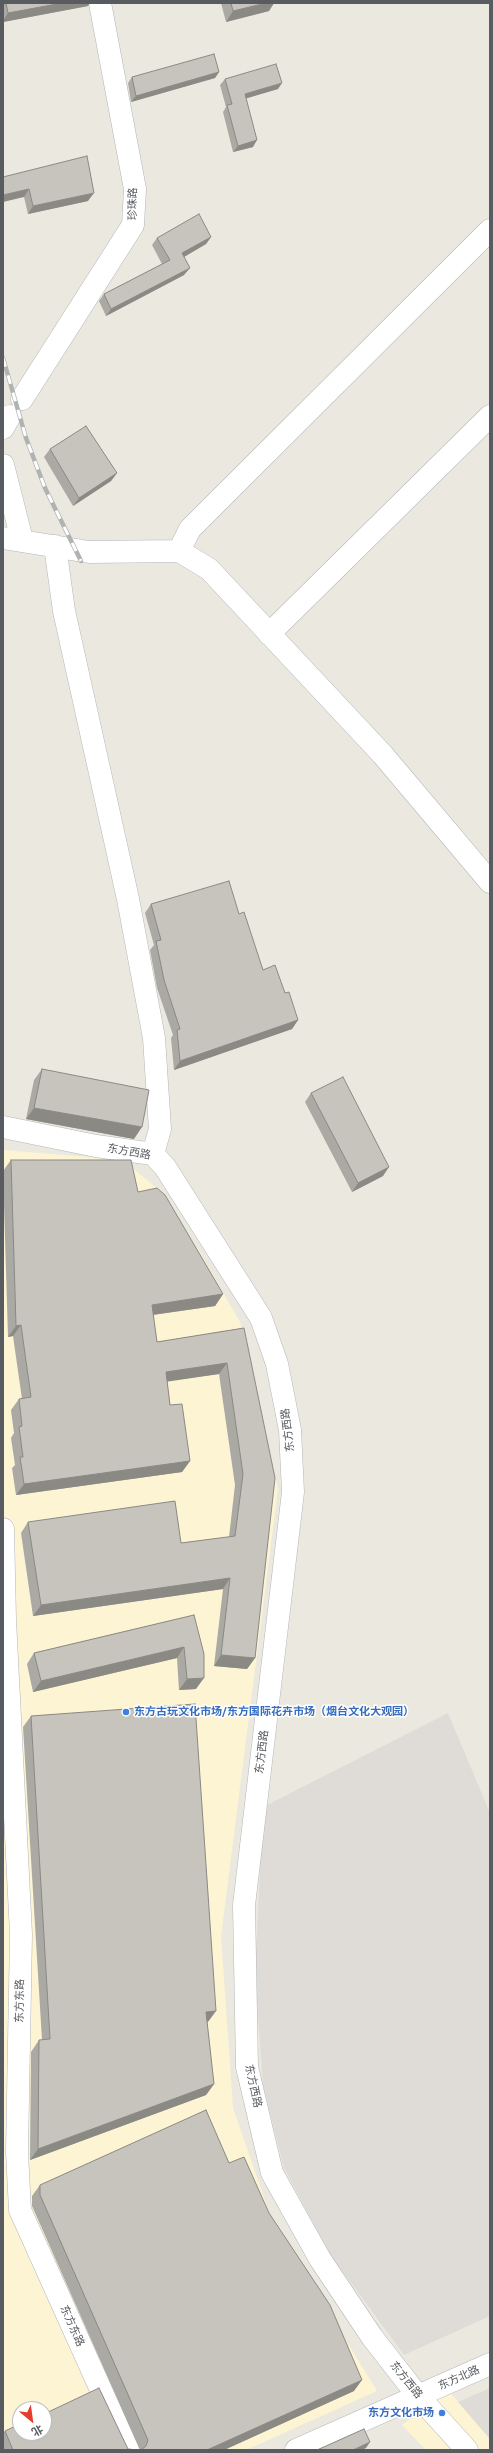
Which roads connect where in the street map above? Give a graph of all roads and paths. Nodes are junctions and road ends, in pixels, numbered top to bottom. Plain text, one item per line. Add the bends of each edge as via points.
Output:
1 (100, 3) edge
2 (490, 230) edge
3 (22, 399) dead end
4 (490, 416) edge
5 (3, 465) edge
6 (13, 539) edge
7 (55, 546) junction
8 (179, 551) junction
9 (269, 634) junction
10 (490, 882) edge
11 (3, 1127) edge
12 (153, 1154) junction
13 (3, 1529) edge
14 (490, 2364) edge
15 (418, 2396) junction
16 (128, 2450) edge
17 (296, 2450) edge
18 (467, 2450) edge

1 - 3 street, 珍珠路 via 135,189 133,226
2 - 8 street via 190,530
4 - 9 street
5 - 6 street
6 - 7 street
7 - 8 street via 107,553
7 - 12 street via 64,611 128,899 154,1038 160,1129
8 - 9 street via 209,569
9 - 10 street via 383,755
11 - 12 street, 东方西路 via 96,1146
12 - 15 street, 东方西路 via 165,1167 262,1318 277,1364 290,1430 293,1492 244,1905 247,2067 272,2173 320,2259 372,2337
13 - 16 street, 东方东路 via 5,1620 21,1934 17,2152 20,2210
14 - 15 street, 东方北路
15 - 17 street, 东方北路
15 - 18 street, 东方西路

